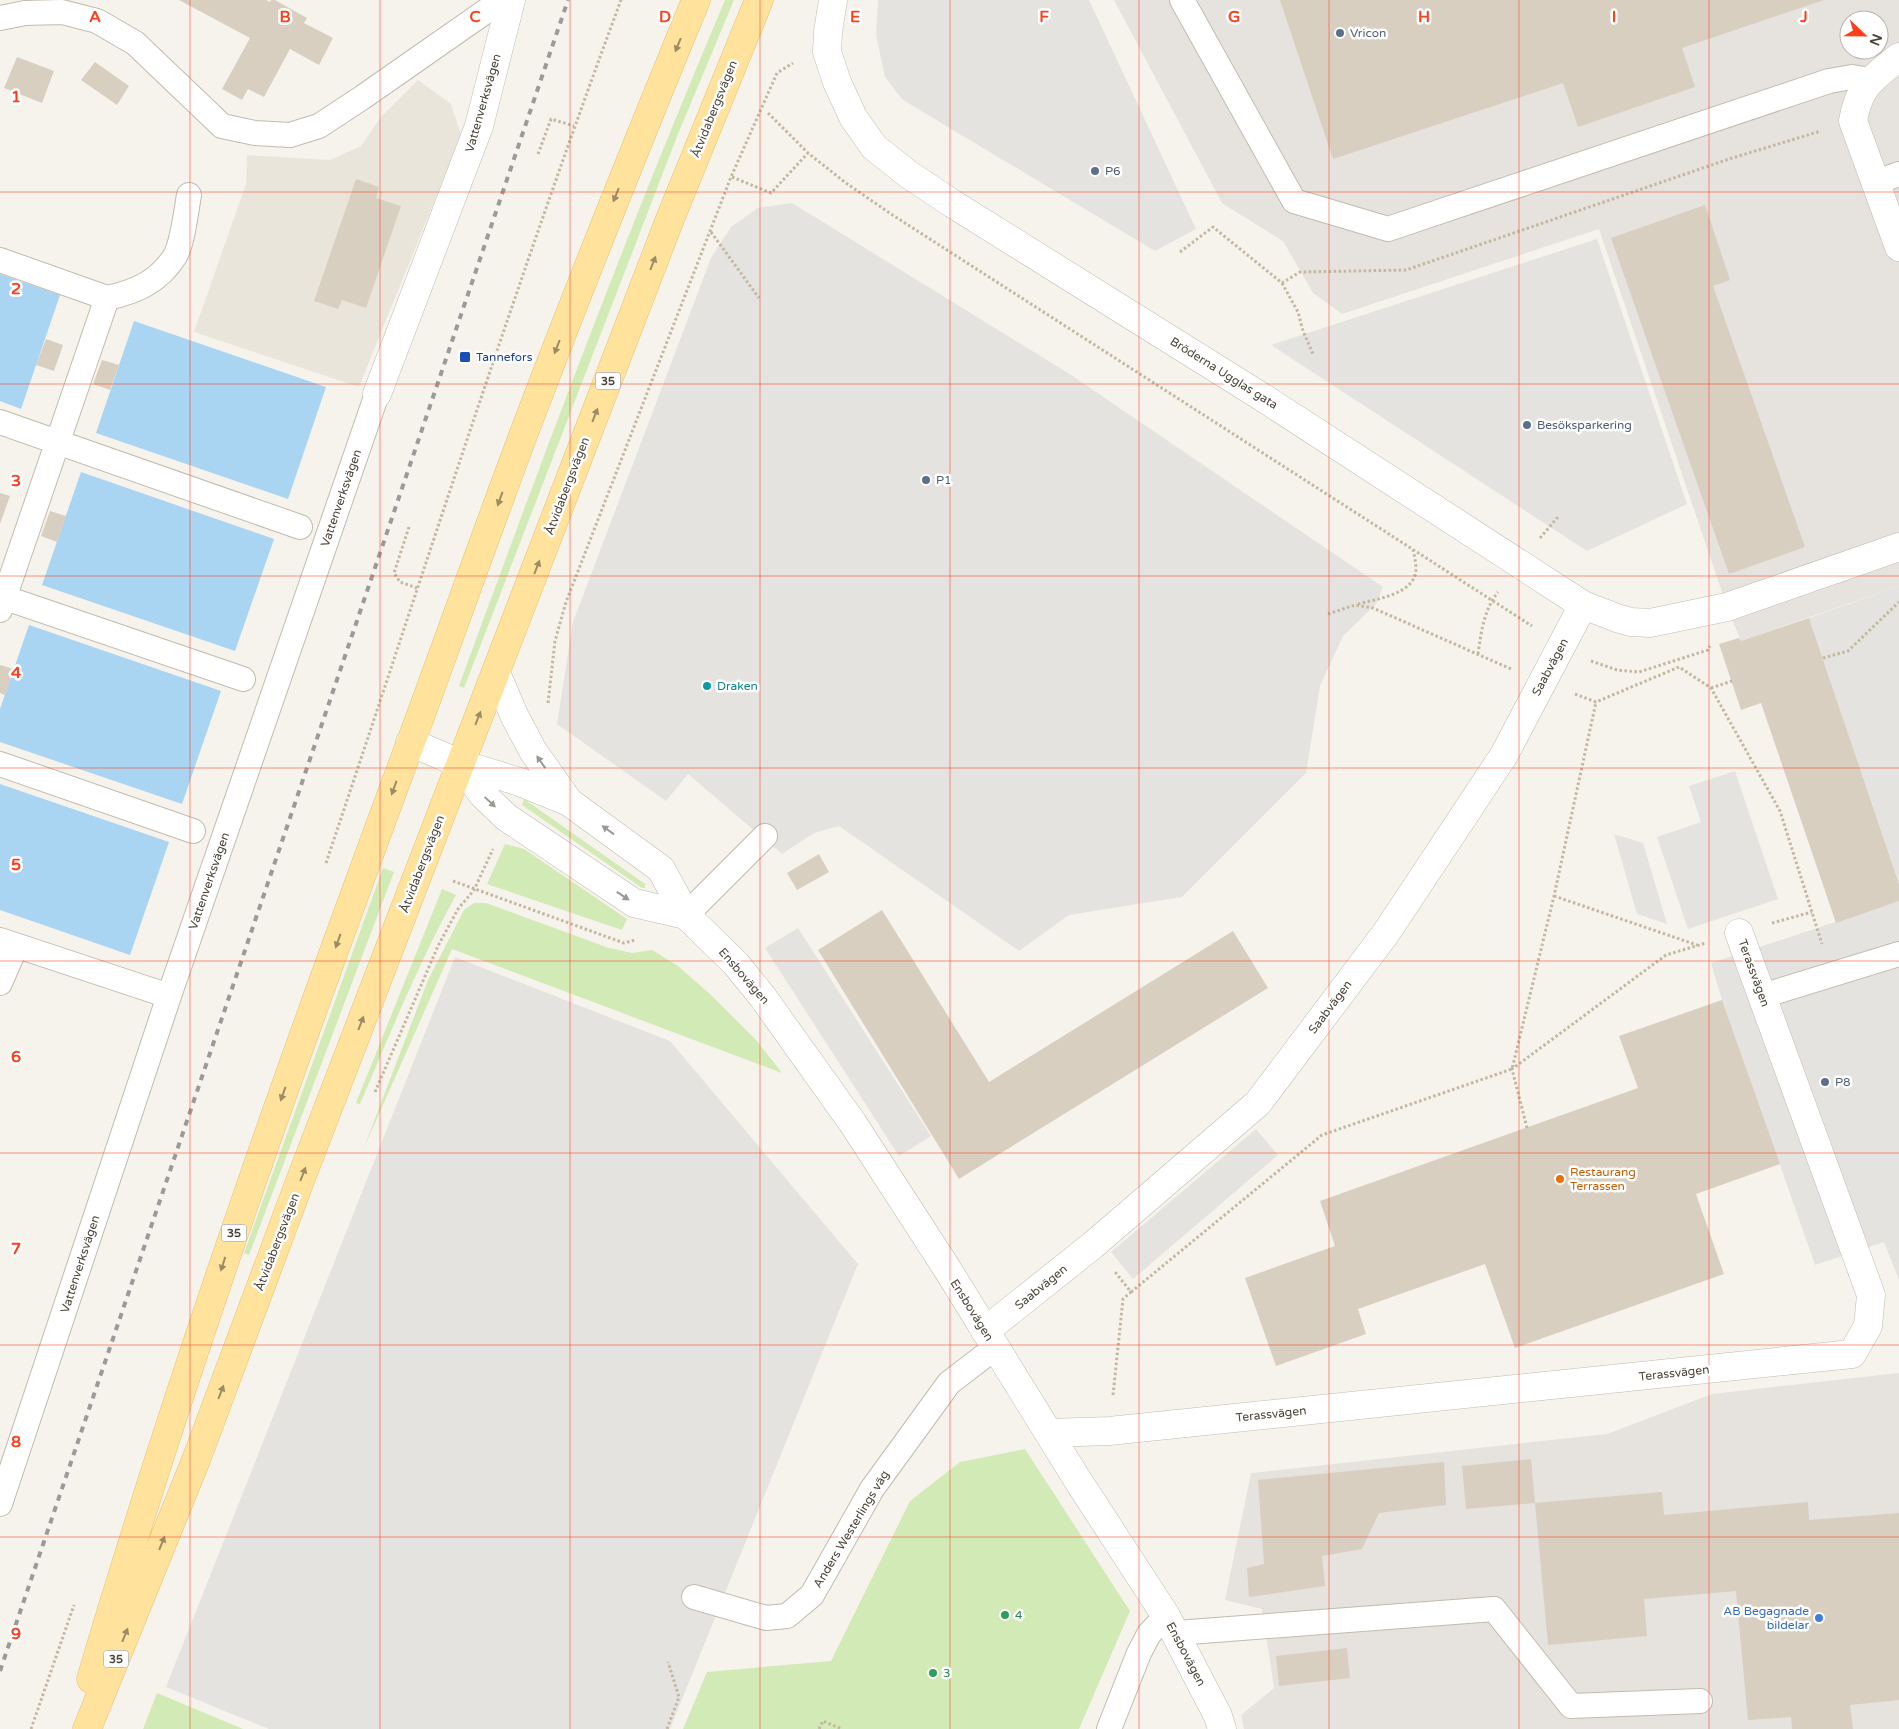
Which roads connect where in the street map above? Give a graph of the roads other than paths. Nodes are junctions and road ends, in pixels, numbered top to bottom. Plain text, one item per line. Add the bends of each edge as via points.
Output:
1 (502, 0) edge
2 (511, 0) edge
3 (696, 0) edge
4 (759, 0) edge
5 (833, 0) edge
6 (1182, 0) edge
7 (23, 6) edge
8 (0, 18) edge
9 (1899, 57) edge
10 (1871, 80) junction
11 (1887, 178) edge
12 (189, 195) dead end
13 (1899, 247) edge
14 (0, 260) edge
15 (107, 298) junction
16 (377, 394) joint
17 (0, 422) edge
18 (58, 442) junction
19 (300, 527) dead end
20 (1899, 547) edge
21 (1, 601) edge
22 (1583, 605) junction
23 (496, 673) junction
24 (243, 679) dead end
25 (410, 742) junction
26 (0, 764) edge
27 (460, 764) junction
28 (569, 802) junction
29 (193, 831) dead end
30 (765, 836) dead end
31 (686, 916) junction
32 (1739, 933) road end
33 (8, 943) edge
34 (1899, 954) edge
35 (0, 983) edge
36 (169, 996) junction
37 (1762, 996) junction
38 (991, 1339) junction
39 (1049, 1434) junction
40 (0, 1504) edge
41 (694, 1598) dead end
42 (1171, 1625) junction
43 (1700, 1701) dead end
44 (76, 1729) edge
45 (87, 1729) edge
46 (1109, 1729) edge
47 (1222, 1729) edge

1 - 7 lane via 348,107 318,126 290,135 254,134 222,126 135,43 97,21
2 - 16 street, Vattenverksvägen via 479,126
3 -> 25 main road, 35 via 529,420
23 -> 4 main road, Åtvidabergsvägen / 35 via 670,219
5 - 22 street, Bröderna Ugglas gata via 827,52 854,117 874,147 962,210 1286,412
6 - 10 lane via 1294,201 1388,229 1829,81 1852,77
7 - 8 lane
9 - 10 street
10 - 11 street via 1862,90 1853,121
11 - 13 street
12 - 15 lane via 176,255 150,283 129,293
14 - 15 lane
15 - 18 lane
16 - 36 lane, Vattenverksvägen
17 - 18 lane
18 - 19 lane
18 - 21 lane
20 - 22 street, Bröderna Ugglas gata via 1727,607 1650,623 1631,622
21 - 24 lane
22 - 38 street, Saabvägen via 1504,755 1386,933 1258,1102 1093,1245
27 -> 23 main road, Åtvidabergsvägen / 35
28 -> 23 street, Ensbovägen via 533,751 514,717
25 - 27 street, Ensbovägen
25 -> 44 main road, 35 via 228,1250 120,1579
26 - 29 lane
27 - 28 street, Ensbovägen via 520,782
27 -> 31 street, Ensbovägen via 482,794 506,817 634,903
45 -> 27 main road, Åtvidabergsvägen / 35 via 196,1460
31 -> 28 street, Ensbovägen via 661,869
30 - 31 lane
31 - 38 street, Ensbovägen via 736,964 774,1011 852,1122
32 - 37 street, Terassvägen
33 - 35 lane
33 - 36 lane
34 - 37 lane
36 - 40 lane, Vattenverksvägen
37 - 39 street, Terassvägen via 1871,1295 1868,1326 1852,1354 1109,1431
38 - 39 street, Ensbovägen
38 - 41 lane, Anders Westerlings väg via 949,1383 872,1489 812,1595 787,1616 766,1618
39 - 42 street, Ensbovägen
42 - 43 lane via 1494,1609 1571,1706
42 - 46 lane via 1149,1634
42 - 47 street, Ensbovägen

